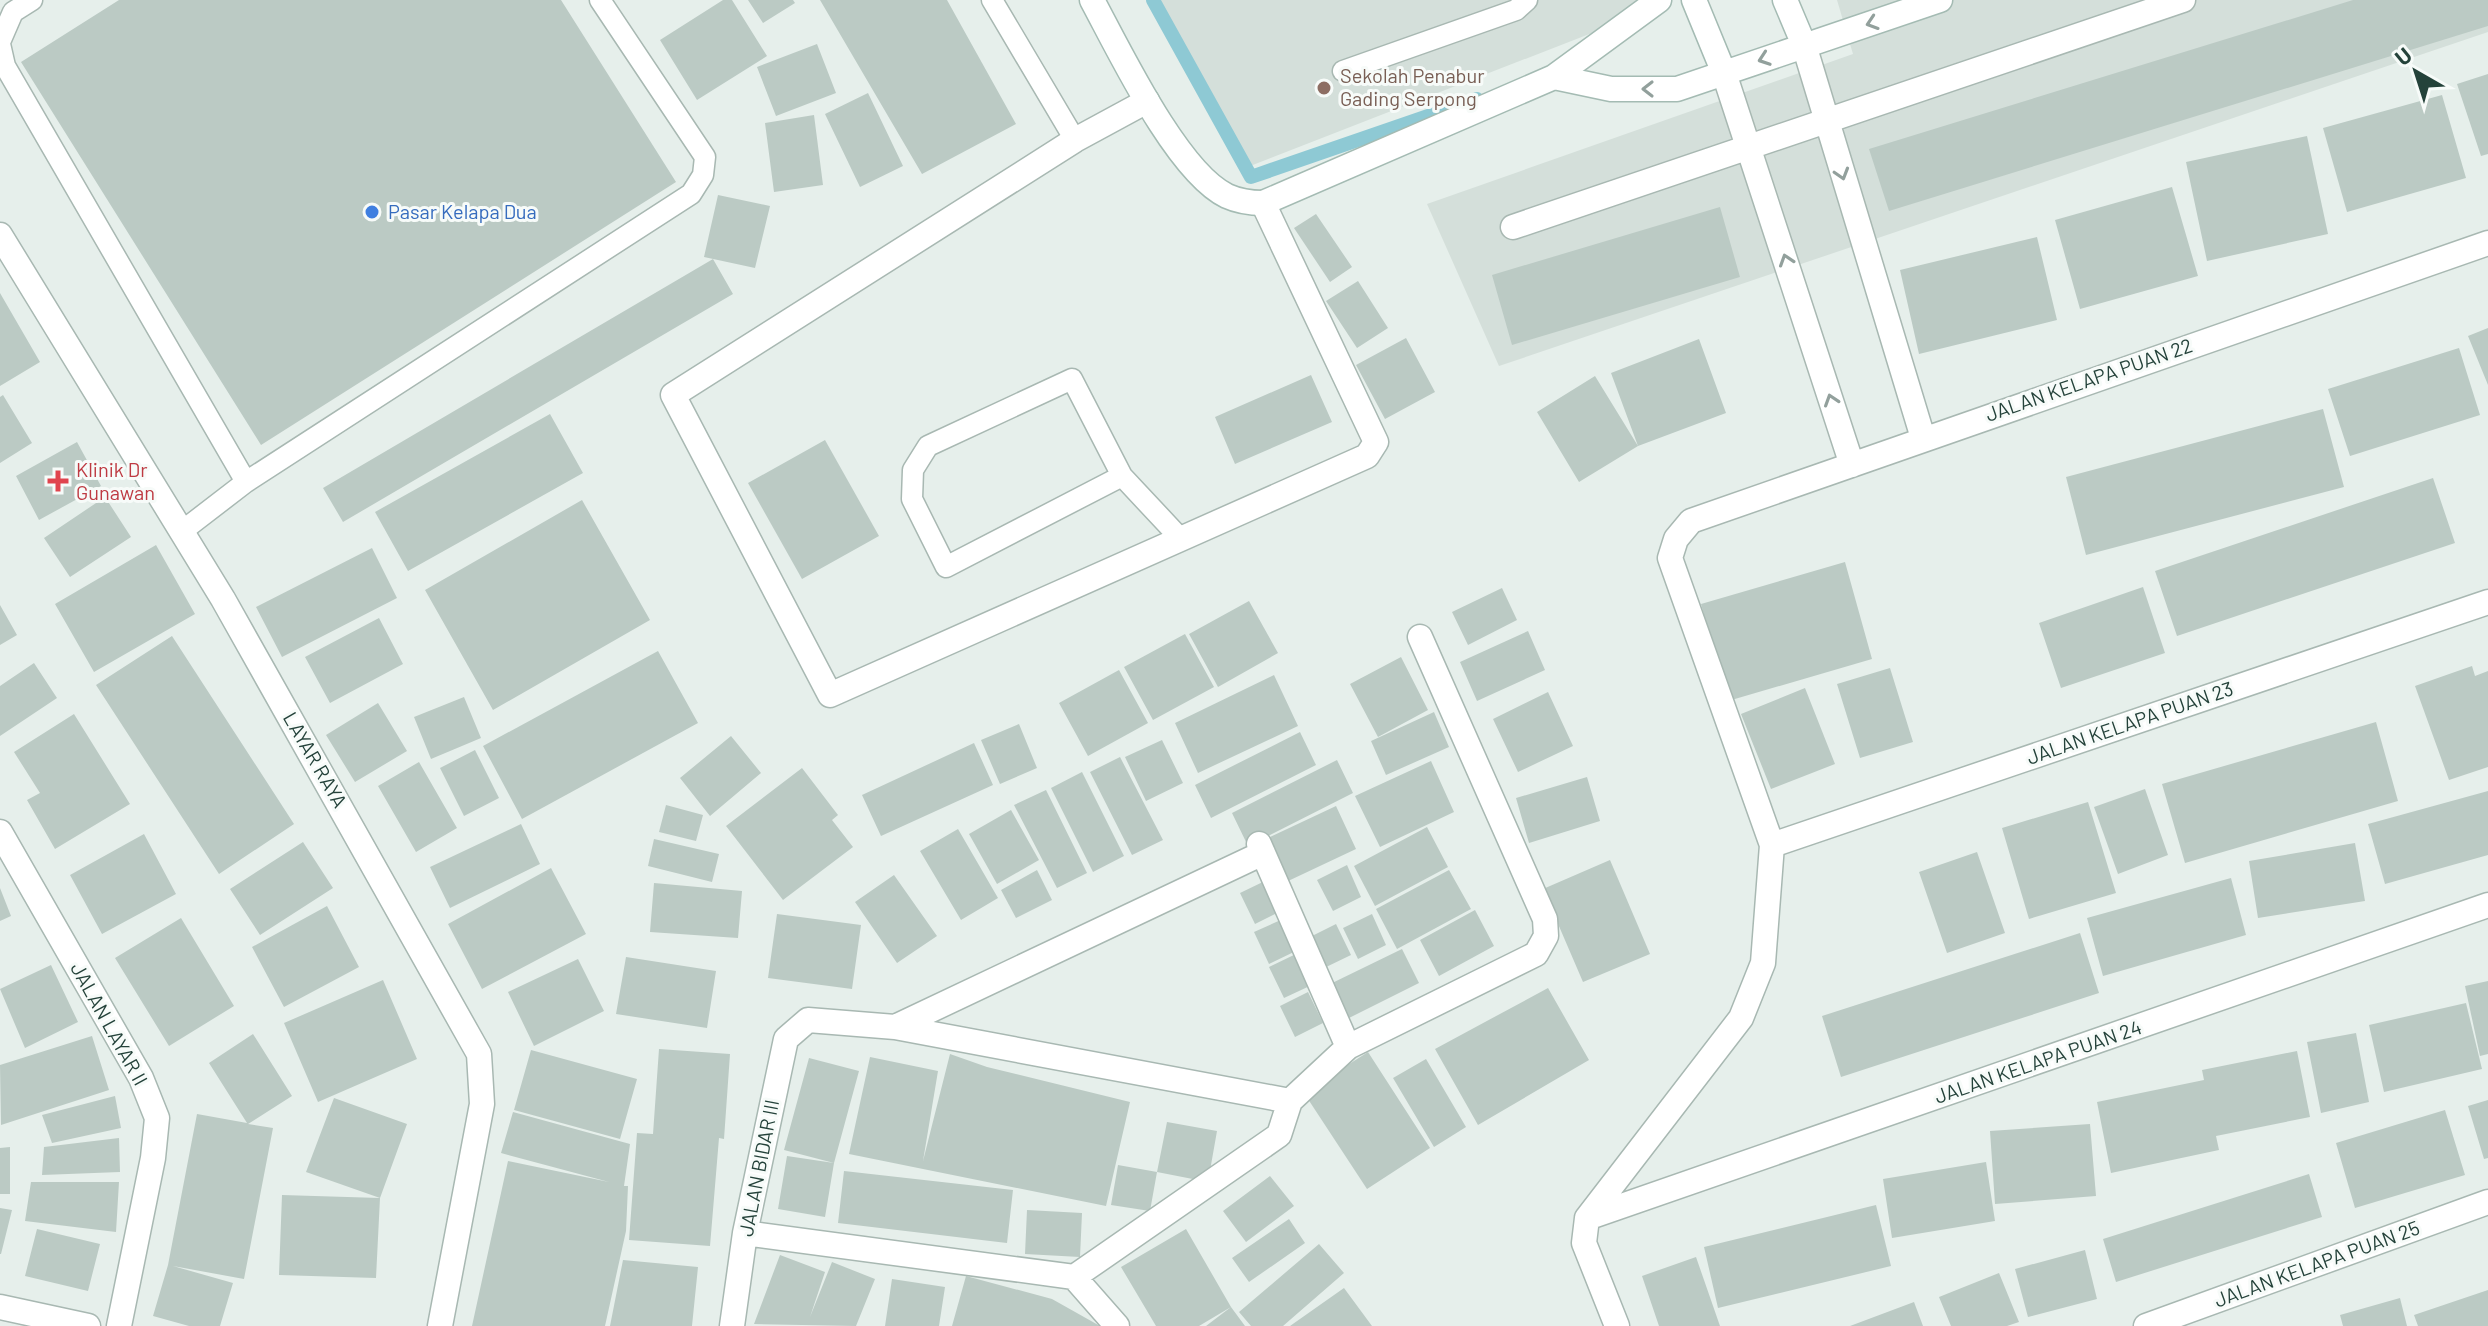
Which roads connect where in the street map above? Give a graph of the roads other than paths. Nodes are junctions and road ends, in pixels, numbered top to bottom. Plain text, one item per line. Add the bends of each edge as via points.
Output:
1 (32, 0) edge
2 (600, 0) edge
3 (992, 0) edge
4 (1092, 0) edge
5 (1527, 0) edge
6 (1659, 0) edge
7 (1694, 0) edge
8 (1785, 0) edge
9 (1940, 0) edge
10 (2183, 0) edge
11 (0, 43) edge
12 (1804, 45) junction
13 (1343, 71) dead end
14 (1724, 73) junction
15 (1554, 77) junction
16 (1147, 101) junction
17 (1827, 122) junction
18 (1075, 140) junction
19 (1751, 146) junction
20 (1263, 203) junction
21 (1513, 227) dead end
22 (2, 243) edge
23 (2488, 243) edge
24 (1923, 438) junction
25 (1852, 465) junction
26 (1122, 476) junction
27 (246, 482) junction
28 (181, 532) junction
29 (1180, 538) junction
30 (2488, 602) edge
31 (1420, 637) dead end
32 (0, 832) edge
33 (1772, 845) junction
34 (2488, 905) edge
35 (895, 1027) junction
36 (1348, 1047) junction
37 (1290, 1101) junction
38 (2488, 1202) edge
39 (1587, 1218) junction
40 (745, 1233) junction
41 (1074, 1277) junction
42 (0, 1307) edge
43 (88, 1326) edge
44 (119, 1326) edge
45 (440, 1326) edge
46 (732, 1326) edge
47 (1117, 1326) edge
48 (1617, 1326) edge
49 (2146, 1326) edge

1 - 11 lane via 13,12
2 - 27 lane via 705,157 703,175 691,194
3 - 18 lane
4 - 16 street
5 - 13 lane via 1516,10
6 - 15 street
7 - 14 street
8 - 12 street
9 -> 12 street
10 - 17 street
11 - 27 lane via 5,66
12 -> 14 street
12 - 17 street
14 -> 15 street via 1677,89 1611,89
14 - 19 street
15 - 20 street
16 - 18 street
16 - 20 street via 1199,175 1226,195
17 - 19 street
17 -> 24 street
18 - 29 street via 673,395 830,695
19 - 21 street
25 -> 19 street
20 - 29 street via 1376,442 1367,456
22 - 28 street, LAYAR RAYA
23 - 24 street, JALAN KELAPA PUAN 22
24 - 25 street, JALAN KELAPA PUAN 22
25 - 33 street, JALAN KELAPA PUAN 22 via 1691,521 1676,539 1670,558
26 - 26 lane via 946,567 912,499 913,470 928,446 1072,379
26 - 29 lane
27 - 28 lane
28 - 45 street, LAYAR RAYA via 479,1054 482,1104
30 - 33 street, JALAN KELAPA PUAN 23
31 - 36 street via 1545,919 1546,936 1536,954
32 - 44 street, JALAN LAYAR II via 141,1078 157,1118
33 - 39 street via 1763,963 1741,1018
34 - 39 street, JALAN KELAPA PUAN 24
35 - 36 street via 1261,848
35 - 37 street
35 - 40 street, JALAN BIDAR III via 808,1020 786,1039
36 - 37 street
37 - 41 street via 1279,1135
38 - 49 street, JALAN KELAPA PUAN 25
39 - 48 street via 1584,1243
40 - 41 street
40 - 46 street, JALAN BIDAR III
41 - 47 street
42 - 43 street

